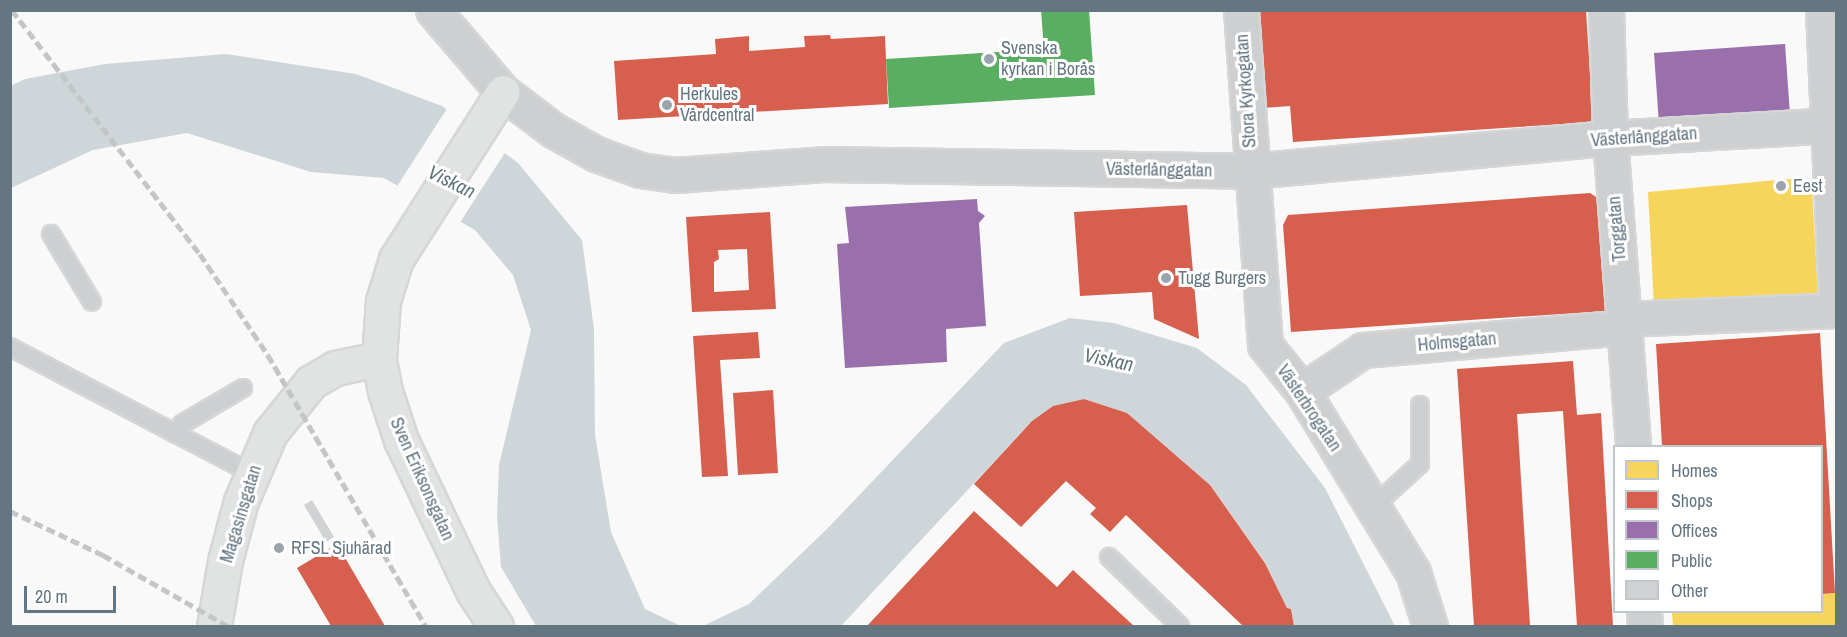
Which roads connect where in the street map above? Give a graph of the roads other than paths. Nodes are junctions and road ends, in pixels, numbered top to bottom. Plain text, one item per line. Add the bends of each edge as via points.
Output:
1 (433, 10) edge
2 (1241, 10) edge
3 (1606, 10) edge
4 (1823, 10) edge
5 (503, 92) junction
6 (1832, 125) edge
7 (1610, 138) junction
8 (1251, 171) junction
9 (51, 234) dead end
10 (1836, 296) edge
11 (92, 302) dead end
12 (1836, 310) edge
13 (1625, 323) junction
14 (10, 347) edge
15 (379, 359) junction
16 (243, 388) dead end
17 (1302, 391) junction
18 (1420, 405) dead end
19 (176, 434) junction
20 (1633, 445) edge
21 (251, 473) junction
22 (1373, 507) junction
23 (1109, 557) dead end
24 (214, 627) edge
25 (496, 627) edge
26 (1180, 627) edge
27 (1430, 627) edge

1 - 5 street, Västerlånggatan
2 - 8 street, Stora Kyrkogatan
3 - 7 street, Torggatan
4 - 6 street
5 - 8 street, Västerlånggatan via 553,129 596,154 640,170 675,174 824,164
5 - 15 street, Sven Eriksonsgatan via 396,259 383,301
6 - 7 street, Västerlånggatan
6 - 10 street
7 - 8 street, Västerlånggatan
7 - 13 street, Torggatan
8 - 17 street, Västerbrogatan via 1264,345
9 - 11 lane
12 - 13 street, Holmsgatan
13 - 17 street, Holmsgatan via 1363,350
13 - 20 street, Torggatan
14 - 19 lane
15 - 21 street, Magasinsgatan via 335,368 311,382 270,432
15 - 25 street, Sven Eriksonsgatan via 384,391 400,440 473,591
16 - 19 lane via 182,424
17 - 22 street, Västerbrogatan
18 - 22 lane via 1420,464
19 - 21 lane
21 - 24 street, Magasinsgatan via 225,561
22 - 27 street, Västerbrogatan via 1413,572
23 - 26 lane

